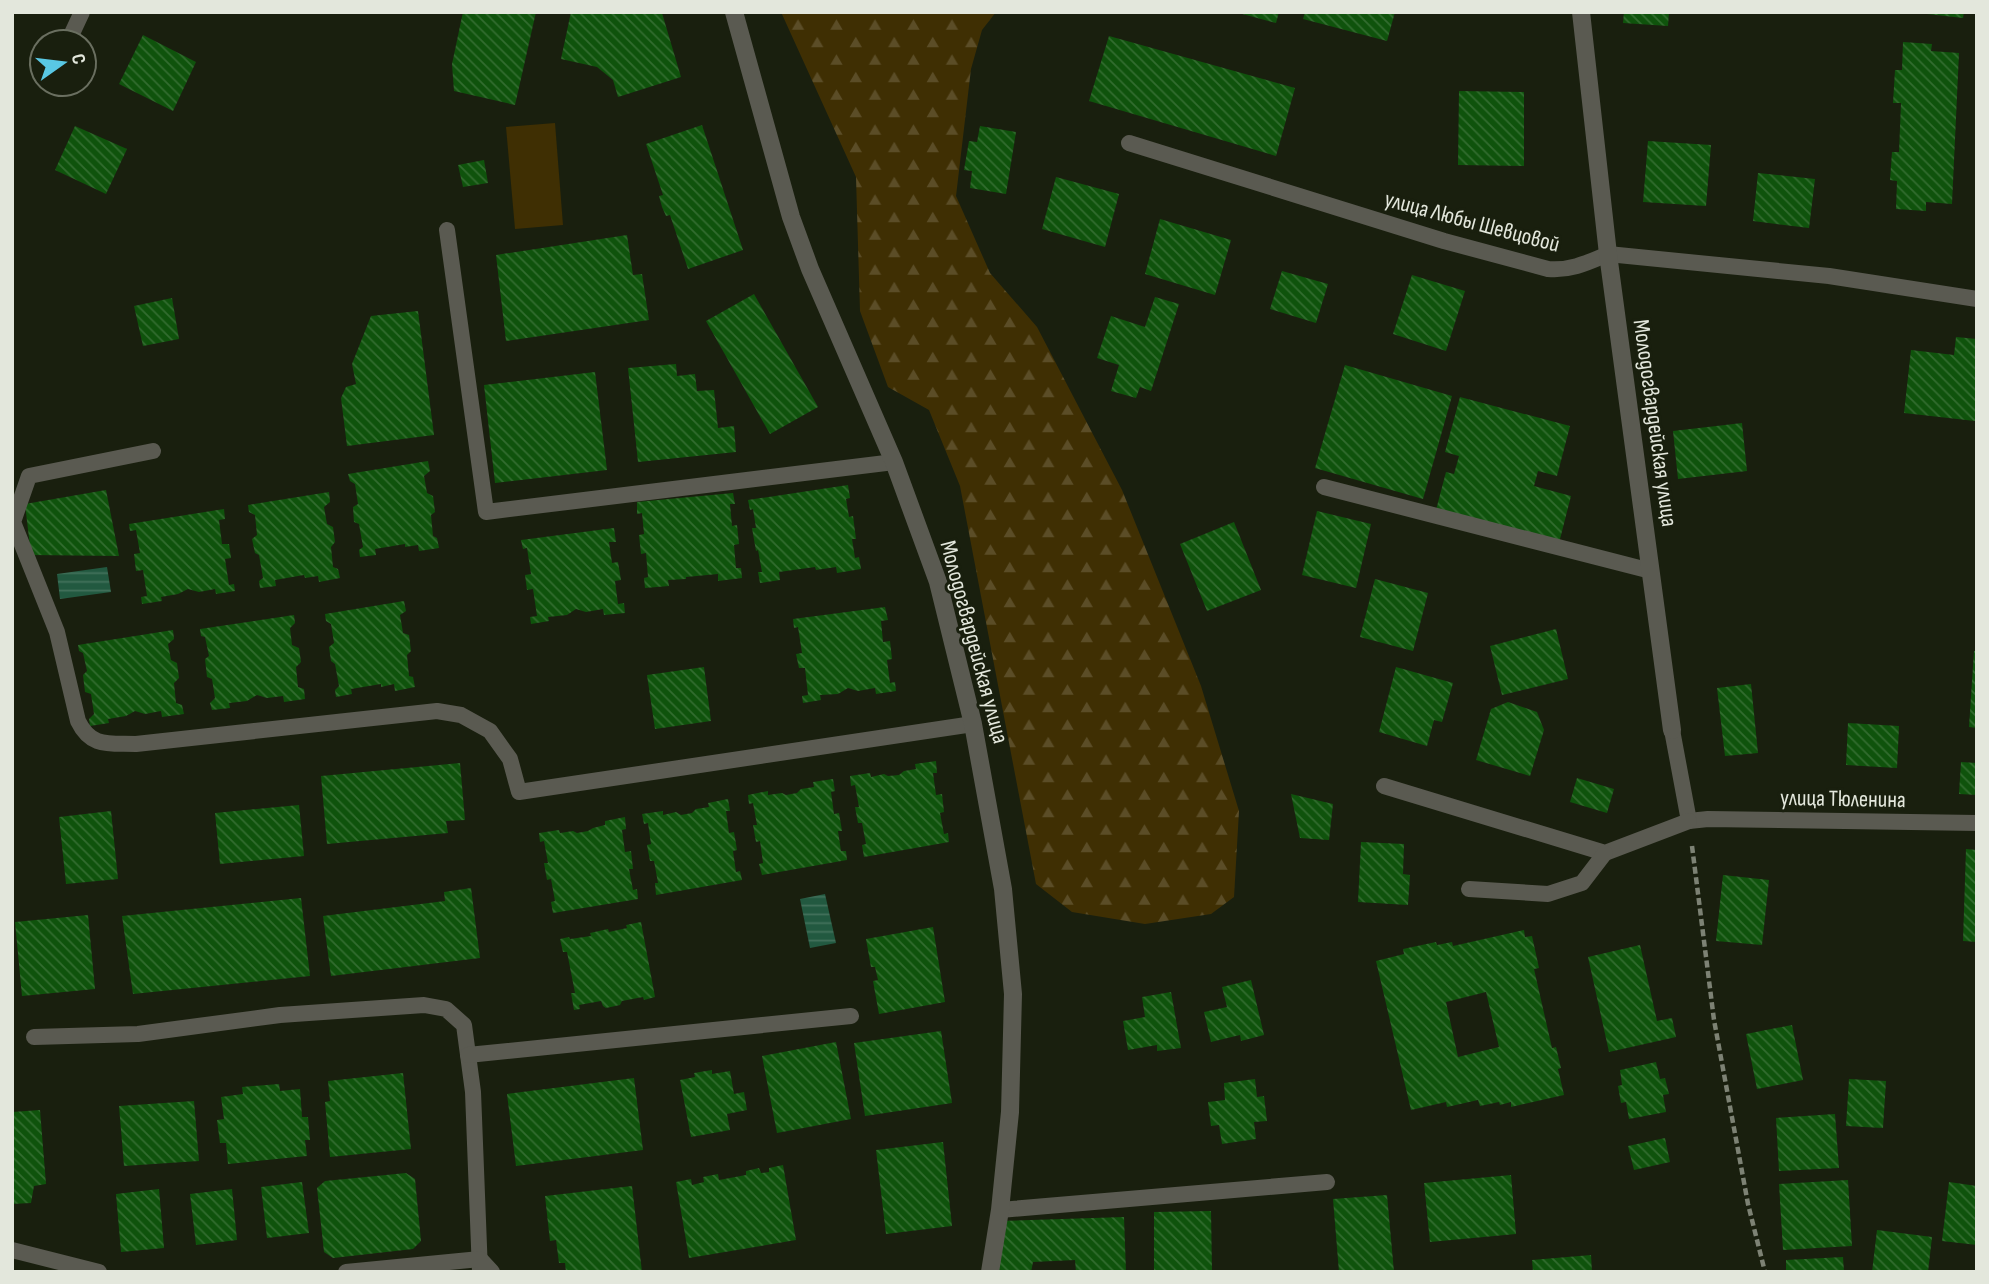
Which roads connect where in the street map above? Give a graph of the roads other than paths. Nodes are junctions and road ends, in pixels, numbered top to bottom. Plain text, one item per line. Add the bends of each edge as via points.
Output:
1 (82, 12) edge
2 (734, 12) edge
3 (1581, 12) edge
4 (75, 28) edge
5 (1129, 143) dead end
6 (447, 230) dead end
7 (1608, 254) junction
8 (1977, 299) edge
9 (153, 451) dead end
10 (894, 462) junction
11 (1324, 488) dead end
12 (1651, 571) junction
13 (973, 724) junction
14 (1672, 730) joint
15 (1384, 786) dead end
16 (1689, 821) junction
17 (1977, 823) edge
18 (1605, 853) junction
19 (1469, 889) dead end
20 (851, 1016) dead end
21 (34, 1037) dead end
22 (468, 1055) junction
23 (1327, 1182) dead end
24 (1000, 1210) junction
25 (12, 1250) edge
26 (480, 1266) edge
27 (99, 1272) edge
28 (346, 1272) edge
29 (492, 1272) edge
30 (990, 1272) edge

1 - 4 lane
2 - 10 street, Молодогвардейская улица via 791,217
3 - 7 street, Молодогвардейская улица
5 - 7 lane, улица Любы Шевцовой via 1548,269 1580,266
6 - 10 lane via 486,512
7 - 8 lane, улица Любы Шевцовой via 1829,276
7 - 12 street, Молодогвардейская улица
9 - 13 lane via 29,476 13,522 57,632 78,720 94,741 136,744 437,711 461,715 490,731 510,759 519,792
10 - 13 street, Молодогвардейская улица via 938,582
11 - 12 lane
12 - 14 street, Молодогвардейская улица
13 - 24 street, Молодогвардейская улица via 1003,889 1013,994 1010,1112
14 - 16 lane, Молодогвардейская улица
15 - 18 lane
16 - 17 lane, улица Тюленина
16 - 18 lane
18 - 19 lane via 1582,883 1548,894
20 - 22 lane
21 - 22 lane via 138,1034 280,1015 424,1005 446,1009 464,1025
22 - 26 lane
23 - 24 lane
24 - 30 street, Молодогвардейская улица
25 - 27 lane
26 - 28 lane
26 - 29 lane

